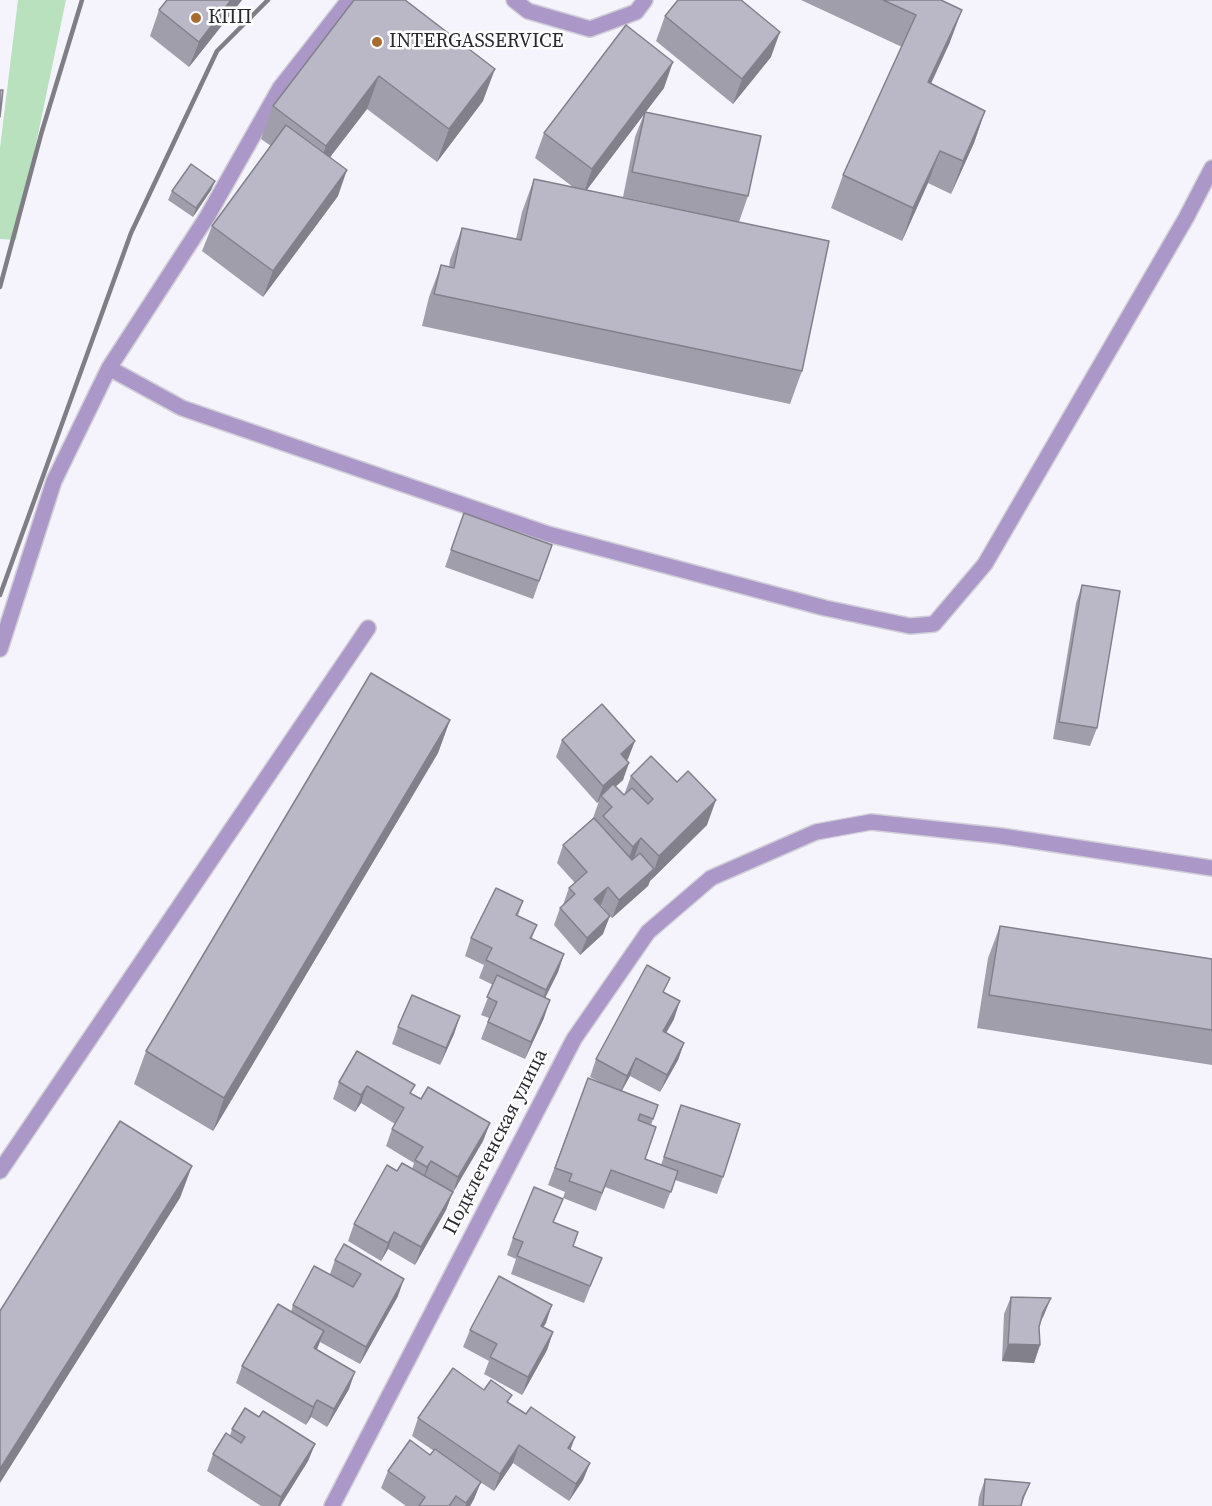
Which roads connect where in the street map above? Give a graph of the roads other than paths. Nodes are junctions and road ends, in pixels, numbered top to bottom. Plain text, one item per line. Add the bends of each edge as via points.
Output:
1 (349, 0) edge
2 (514, 0) edge
3 (645, 0) edge
4 (1212, 168) edge
5 (110, 368) junction
6 (368, 628) dead end
7 (0, 649) edge
8 (1212, 868) edge
9 (0, 1171) edge
10 (332, 1506) edge

1 - 5 street via 280,88 207,218
2 - 3 street via 528,11 590,29 636,12
4 - 5 street via 985,564 934,624 910,626 825,608 548,534 182,408
5 - 7 street via 54,481
6 - 9 street
8 - 10 street, Подклетенская улица via 1001,836 871,822 816,832 711,878 648,932 574,1039

